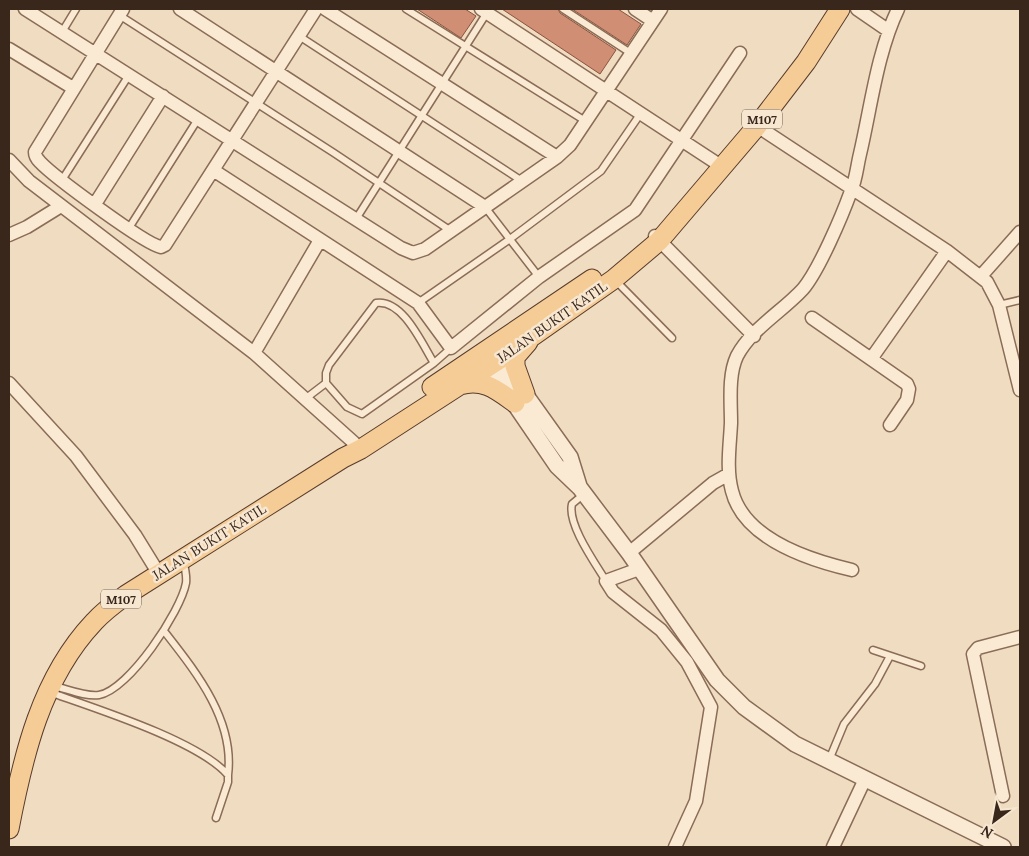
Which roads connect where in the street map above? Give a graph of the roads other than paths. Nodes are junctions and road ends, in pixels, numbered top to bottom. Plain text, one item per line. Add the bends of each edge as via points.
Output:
1 (26, 9) edge
2 (76, 9) edge
3 (180, 9) edge
4 (316, 9) edge
5 (325, 9) edge
6 (406, 9) edge
7 (563, 9) edge
8 (635, 9) edge
9 (661, 9) edge
10 (840, 9) edge
11 (857, 9) edge
12 (898, 9) edge
13 (486, 10) edge
14 (121, 12) edge
15 (654, 21) junction
16 (890, 30) junction
17 (62, 32) junction
18 (299, 36) junction
19 (465, 46) junction
20 (9, 49) edge
21 (95, 53) junction
22 (740, 53) dead end
23 (632, 54) junction
24 (276, 71) junction
25 (129, 75) junction
26 (442, 84) junction
27 (73, 88) junction
28 (607, 91) junction
29 (163, 96) junction
30 (256, 103) junction
31 (641, 112) junction
32 (421, 116) junction
33 (198, 119) junction
34 (587, 122) junction
35 (757, 126) junction
36 (232, 140) junction
37 (682, 140) junction
38 (399, 151) junction
39 (557, 157) junction
40 (9, 160) edge
41 (721, 166) junction
42 (213, 170) junction
43 (62, 180) junction
44 (522, 181) junction
45 (379, 182) junction
46 (852, 190) junction
47 (95, 204) junction
48 (61, 206) junction
49 (485, 207) junction
50 (356, 219) junction
51 (129, 228) junction
52 (451, 231) junction
53 (1020, 232) edge
54 (9, 235) edge
55 (656, 237) junction
56 (510, 239) junction
57 (320, 240) junction
58 (947, 251) junction
59 (981, 276) junction
60 (539, 277) junction
61 (614, 279) junction
62 (1020, 300) edge
63 (418, 303) junction
64 (1000, 305) junction
65 (812, 318) dead end
66 (546, 327) junction
67 (508, 336) junction
68 (754, 336) junction
69 (672, 338) dead end
70 (452, 348) junction
71 (254, 353) junction
72 (871, 359) junction
73 (493, 361) junction
74 (434, 363) junction
75 (462, 367) junction
76 (9, 383) edge
77 (326, 383) junction
78 (456, 387) junction
79 (1020, 390) edge
80 (305, 399) junction
81 (520, 399) junction
82 (890, 425) dead end
83 (359, 446) junction
84 (729, 474) junction
85 (582, 492) junction
86 (629, 553) junction
87 (183, 559) junction
88 (640, 568) junction
89 (852, 570) dead end
90 (159, 574) junction
91 (606, 581) junction
92 (164, 631) junction
93 (1020, 637) edge
94 (873, 650) dead end
95 (890, 656) junction
96 (921, 666) dead end
97 (49, 688) junction
98 (828, 761) junction
99 (228, 775) junction
100 (864, 779) junction
101 (1003, 796) dead end
102 (216, 818) dead end
103 (10, 822) edge
104 (675, 847) edge
105 (833, 847) edge
106 (1003, 847) edge

1 - 17 street
2 - 17 lane
3 - 24 street
4 - 18 street
5 - 26 street
6 - 19 lane
7 - 23 lane
8 - 15 street
9 - 15 street
10 - 35 main road, JALAN BUKIT KATIL / M107 via 806,62
11 - 16 street
12 - 16 street
13 - 19 lane
13 - 28 street
14 - 21 street
14 - 30 lane
15 - 23 street
16 - 46 street
17 - 21 street
18 - 24 street
18 - 32 lane
19 - 26 lane
19 - 34 lane
20 - 27 street
21 - 25 street
21 - 27 street
22 - 37 street
23 - 28 street
24 - 30 street
24 - 38 street
25 - 29 street
25 - 43 lane
26 - 32 lane
26 - 39 street
27 - 43 street via 34,152 40,163
28 - 31 street
28 - 34 street
29 - 33 street
29 - 47 street
30 - 36 street
30 - 45 lane
31 - 37 street
31 - 56 lane via 601,171
32 - 38 lane
32 - 44 lane
33 - 36 street
33 - 51 lane
34 - 39 street
35 - 41 main road, JALAN BUKIT KATIL / M107
35 - 46 street
36 - 42 street
36 - 50 street
37 - 41 street
37 - 60 street via 635,210
38 - 45 lane
38 - 49 street
39 - 44 street
40 - 48 street
41 - 55 main road, JALAN BUKIT KATIL / M107
42 - 51 street via 164,245 156,246
42 - 57 street
43 - 47 street
44 - 49 street
45 - 50 lane
45 - 52 lane
46 - 58 street
46 - 68 street via 815,272 804,288
47 - 51 street
48 - 54 street
48 - 71 street
49 - 52 street
49 - 56 lane
50 - 52 street via 413,253 425,250
53 - 59 street
55 - 61 main road, JALAN BUKIT KATIL / M107
55 - 67 main road, JALAN BUKIT KATIL / M107
55 - 68 street
56 - 60 lane
56 - 63 lane
57 - 63 street
57 - 71 street
58 - 59 street
58 - 72 street
59 - 64 street via 993,288
60 - 70 street
61 - 66 main road, JALAN BUKIT KATIL / M107
61 - 69 lane
62 - 64 lane
63 - 70 street
64 - 79 street
65 - 72 street
66 - 73 main road, JALAN BUKIT KATIL / M107
66 - 81 main road via 515,357
67 - 73 main road
67 - 75 main road, JALAN BUKIT KATIL / M107
68 - 84 street via 737,356 733,368
70 - 74 lane
71 - 80 street
72 - 82 street via 910,389 907,400
73 - 75 main road
73 - 78 main road, JALAN BUKIT KATIL / M107
73 - 81 street
74 - 77 lane via 362,414 346,408
74 - 77 lane via 402,313 390,304 376,303 329,366
75 - 83 main road, JALAN BUKIT KATIL / M107 via 406,405
76 - 90 street via 76,456 130,528
77 - 80 lane
78 - 81 main road via 470,382 490,386
78 - 83 main road, JALAN BUKIT KATIL / M107
80 - 83 street
81 - 85 street via 557,466
83 - 87 main road, JALAN BUKIT KATIL / M107
84 - 86 street via 713,483
84 - 89 street via 739,509 774,541 820,563
85 - 86 street
85 - 91 lane via 570,511 582,541
86 - 88 street
87 - 90 main road, JALAN BUKIT KATIL / M107
87 - 92 lane via 186,584
88 - 91 street
88 - 98 street via 728,692 775,732
90 - 97 main road, JALAN BUKIT KATIL / M107 via 95,620 79,638
91 - 104 street via 613,592 661,630 687,662 712,707 696,801
92 - 97 lane via 133,672 99,695
92 - 99 lane via 196,673 219,718 228,742
93 - 101 street via 978,648 973,654
94 - 95 lane
95 - 96 lane
95 - 98 lane via 875,684 844,724
97 - 99 lane via 178,743 215,762
97 - 103 main road, JALAN BUKIT KATIL / M107 via 37,719
98 - 100 street
99 - 102 lane
100 - 105 street
100 - 106 street

